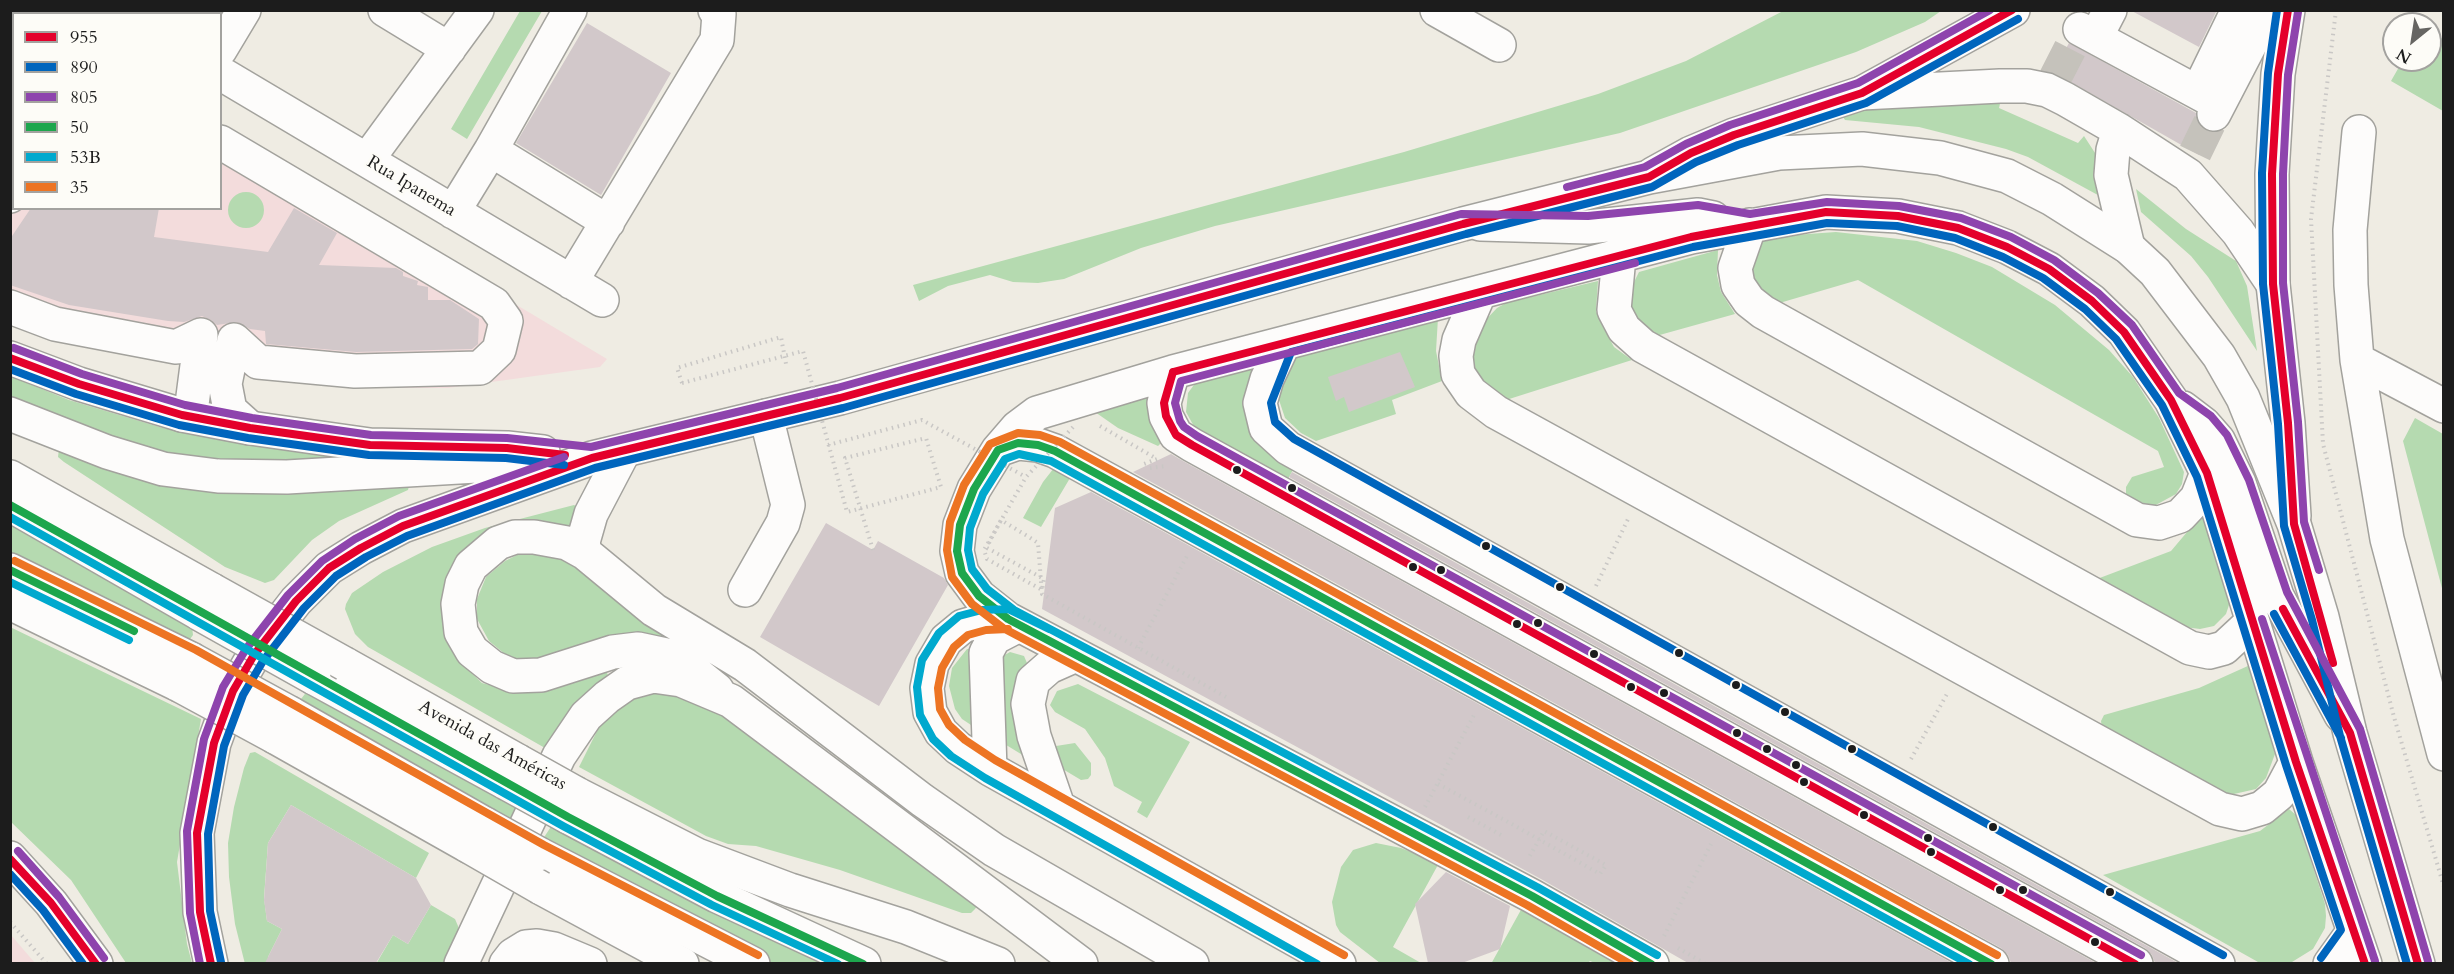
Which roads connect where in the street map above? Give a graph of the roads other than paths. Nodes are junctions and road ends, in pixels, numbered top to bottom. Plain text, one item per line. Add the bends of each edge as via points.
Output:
1 (244, 10) edge
2 (385, 10) edge
3 (477, 10) edge
4 (570, 10) edge
5 (715, 10) edge
6 (1437, 10) edge
7 (2013, 10) edge
8 (2238, 10) edge
9 (2268, 10) edge
10 (2288, 10) edge
11 (2089, 25) edge
12 (1499, 45) dead end
13 (222, 47) edge
14 (449, 49) junction
15 (222, 74) edge
16 (1862, 93) junction
17 (2211, 103) junction
18 (2120, 129) junction
19 (2359, 132) dead end
20 (222, 143) edge
21 (491, 150) junction
22 (367, 160) junction
23 (1649, 177) junction
24 (453, 212) junction
25 (608, 222) junction
26 (1463, 224) junction
27 (1750, 225) junction
28 (2128, 247) junction
29 (1619, 257) junction
30 (571, 282) junction
31 (2273, 284) junction
32 (1480, 292) junction
33 (602, 300) dead end
34 (10, 307) edge
35 (201, 335) junction
36 (234, 340) junction
37 (1284, 343) junction
38 (10, 358) edge
39 (2357, 360) junction
40 (1173, 372) junction
41 (2171, 400) junction
42 (2444, 406) edge
43 (10, 414) edge
44 (182, 415) junction
45 (766, 417) junction
46 (250, 428) junction
47 (624, 450) junction
48 (998, 450) junction
49 (592, 458) junction
50 (2207, 473) junction
51 (10, 477) edge
52 (10, 505) edge
53 (2294, 524) junction
54 (585, 553) junction
55 (10, 570) edge
56 (745, 590) dead end
57 (206, 602) junction
58 (10, 603) edge
59 (1013, 622) junction
60 (2252, 622) junction
61 (1076, 655) junction
62 (185, 672) junction
63 (730, 701) junction
64 (2350, 732) junction
65 (2444, 754) edge
66 (2296, 762) junction
67 (990, 769) junction
68 (512, 772) junction
69 (572, 806) junction
70 (1058, 806) junction
71 (477, 835) junction
72 (10, 858) edge
73 (2353, 932) junction
74 (1657, 951) edge
75 (96, 963) edge
76 (212, 963) edge
77 (461, 963) edge
78 (507, 963) edge
79 (590, 963) edge
80 (682, 963) edge
81 (753, 963) edge
82 (864, 963) edge
83 (998, 963) edge
84 (1082, 963) edge
85 (1192, 963) edge
86 (1339, 963) edge
87 (1992, 963) edge
88 (2136, 963) edge
89 (2218, 963) edge
90 (2330, 963) edge
91 (2365, 963) edge
92 (2418, 963) edge

1 - 13 main road
2 - 14 main road
3 - 14 main road
4 - 21 main road
5 - 25 main road via 719,14 717,40
6 - 12 main road
7 - 16 main road
8 - 17 main road
9 - 17 main road
10 - 31 main road via 2278,74
11 - 17 main road
14 - 22 main road
15 - 22 main road, Rua Ipanema
16 - 18 main road via 2051,84
16 - 23 main road via 1734,135
18 - 28 main road via 2111,175
18 - 31 main road via 2191,164
19 - 39 main road via 2350,230
20 - 36 main road via 494,304 506,321 499,350 480,368 355,371 258,362
21 - 24 main road
21 - 25 main road
22 - 24 main road, Rua Ipanema
23 - 26 main road
23 - 28 main road via 1779,153 1862,149 1940,158 2007,176
24 - 30 main road, Rua Ipanema
25 - 30 main road
26 - 27 main road via 1588,227 1698,215
26 - 45 main road
27 - 29 main road
27 - 41 main road via 1826,212 1898,216 1958,228 2007,247 2049,269 2092,301 2124,332
27 - 50 main road via 1735,268 1738,285 1749,301 2137,520 2159,523 2180,516 2197,498
28 - 53 main road via 2181,303 2219,356 2243,398
29 - 32 main road
29 - 60 main road via 1614,310 1624,329 1643,345 2190,648 2209,652 2224,648
30 - 33 main road, Rua Ipanema
31 - 53 main road
32 - 37 main road
32 - 66 main road via 1459,340 1458,374 1471,393 1496,412 2220,809 2242,814 2262,808 2279,794
34 - 35 main road via 55,324 176,347
35 - 36 main road
35 - 44 main road via 192,404
36 - 46 main road via 225,384 230,410
37 - 40 main road
37 - 89 main road via 1260,403 1266,428 1288,448
38 - 44 main road
39 - 42 main road
39 - 65 main road via 2387,539
40 - 48 main road via 1036,414
40 - 88 main road via 1164,403 1166,416 1176,435 1192,446
41 - 50 main road
41 - 64 main road via 2204,424 2218,440 2239,483 2277,596
43 - 49 main road via 164,470 218,476 287,477 477,468
44 - 46 main road
45 - 47 main road
45 - 56 main road via 788,505 783,523
46 - 49 main road via 370,445 507,448
47 - 49 main road
47 - 54 main road via 591,514 583,542
48 - 59 main road via 974,489 960,525 957,551 962,573 979,596
48 - 87 main road via 1018,443 1055,451
49 - 76 main road via 403,526 361,548 329,568 296,601 254,655 233,691 214,743 197,833 200,912
50 - 60 main road
51 - 57 main road, Avenida das Américas
52 - 57 main road
53 - 64 main road
54 - 63 main road via 551,538 516,537 484,553 471,566 458,604 461,632 472,651 492,668 513,676 541,675 613,652 638,649 666,655
54 - 85 main road via 654,610 745,665 912,793 994,850
55 - 62 main road
57 - 68 main road, Avenida das Américas, bridge via 345,664
57 - 68 main road, bridge via 314,678
58 - 62 main road
59 - 61 main road
59 - 67 main road via 994,638 986,653
59 - 67 main road via 984,620 963,626 946,640 932,664 927,688 930,712 941,732
60 - 66 main road
61 - 70 main road via 1049,667 1033,681 1028,704 1034,736
61 - 74 main road via 1532,896
62 - 71 main road, bridge
63 - 77 main road via 681,680 653,676 627,683 586,716 559,756
63 - 84 main road
64 - 92 main road
66 - 73 main road
67 - 70 main road
68 - 69 main road, Avenida das Américas, bridge
69 - 82 main road via 717,896
69 - 83 main road, Avenida das Américas via 790,890 906,927
70 - 86 main road
71 - 80 main road, bridge via 541,888
71 - 81 main road, bridge via 539,854
72 - 75 main road via 51,903
73 - 90 main road
73 - 91 main road
78 - 79 main road via 526,947 537,946

